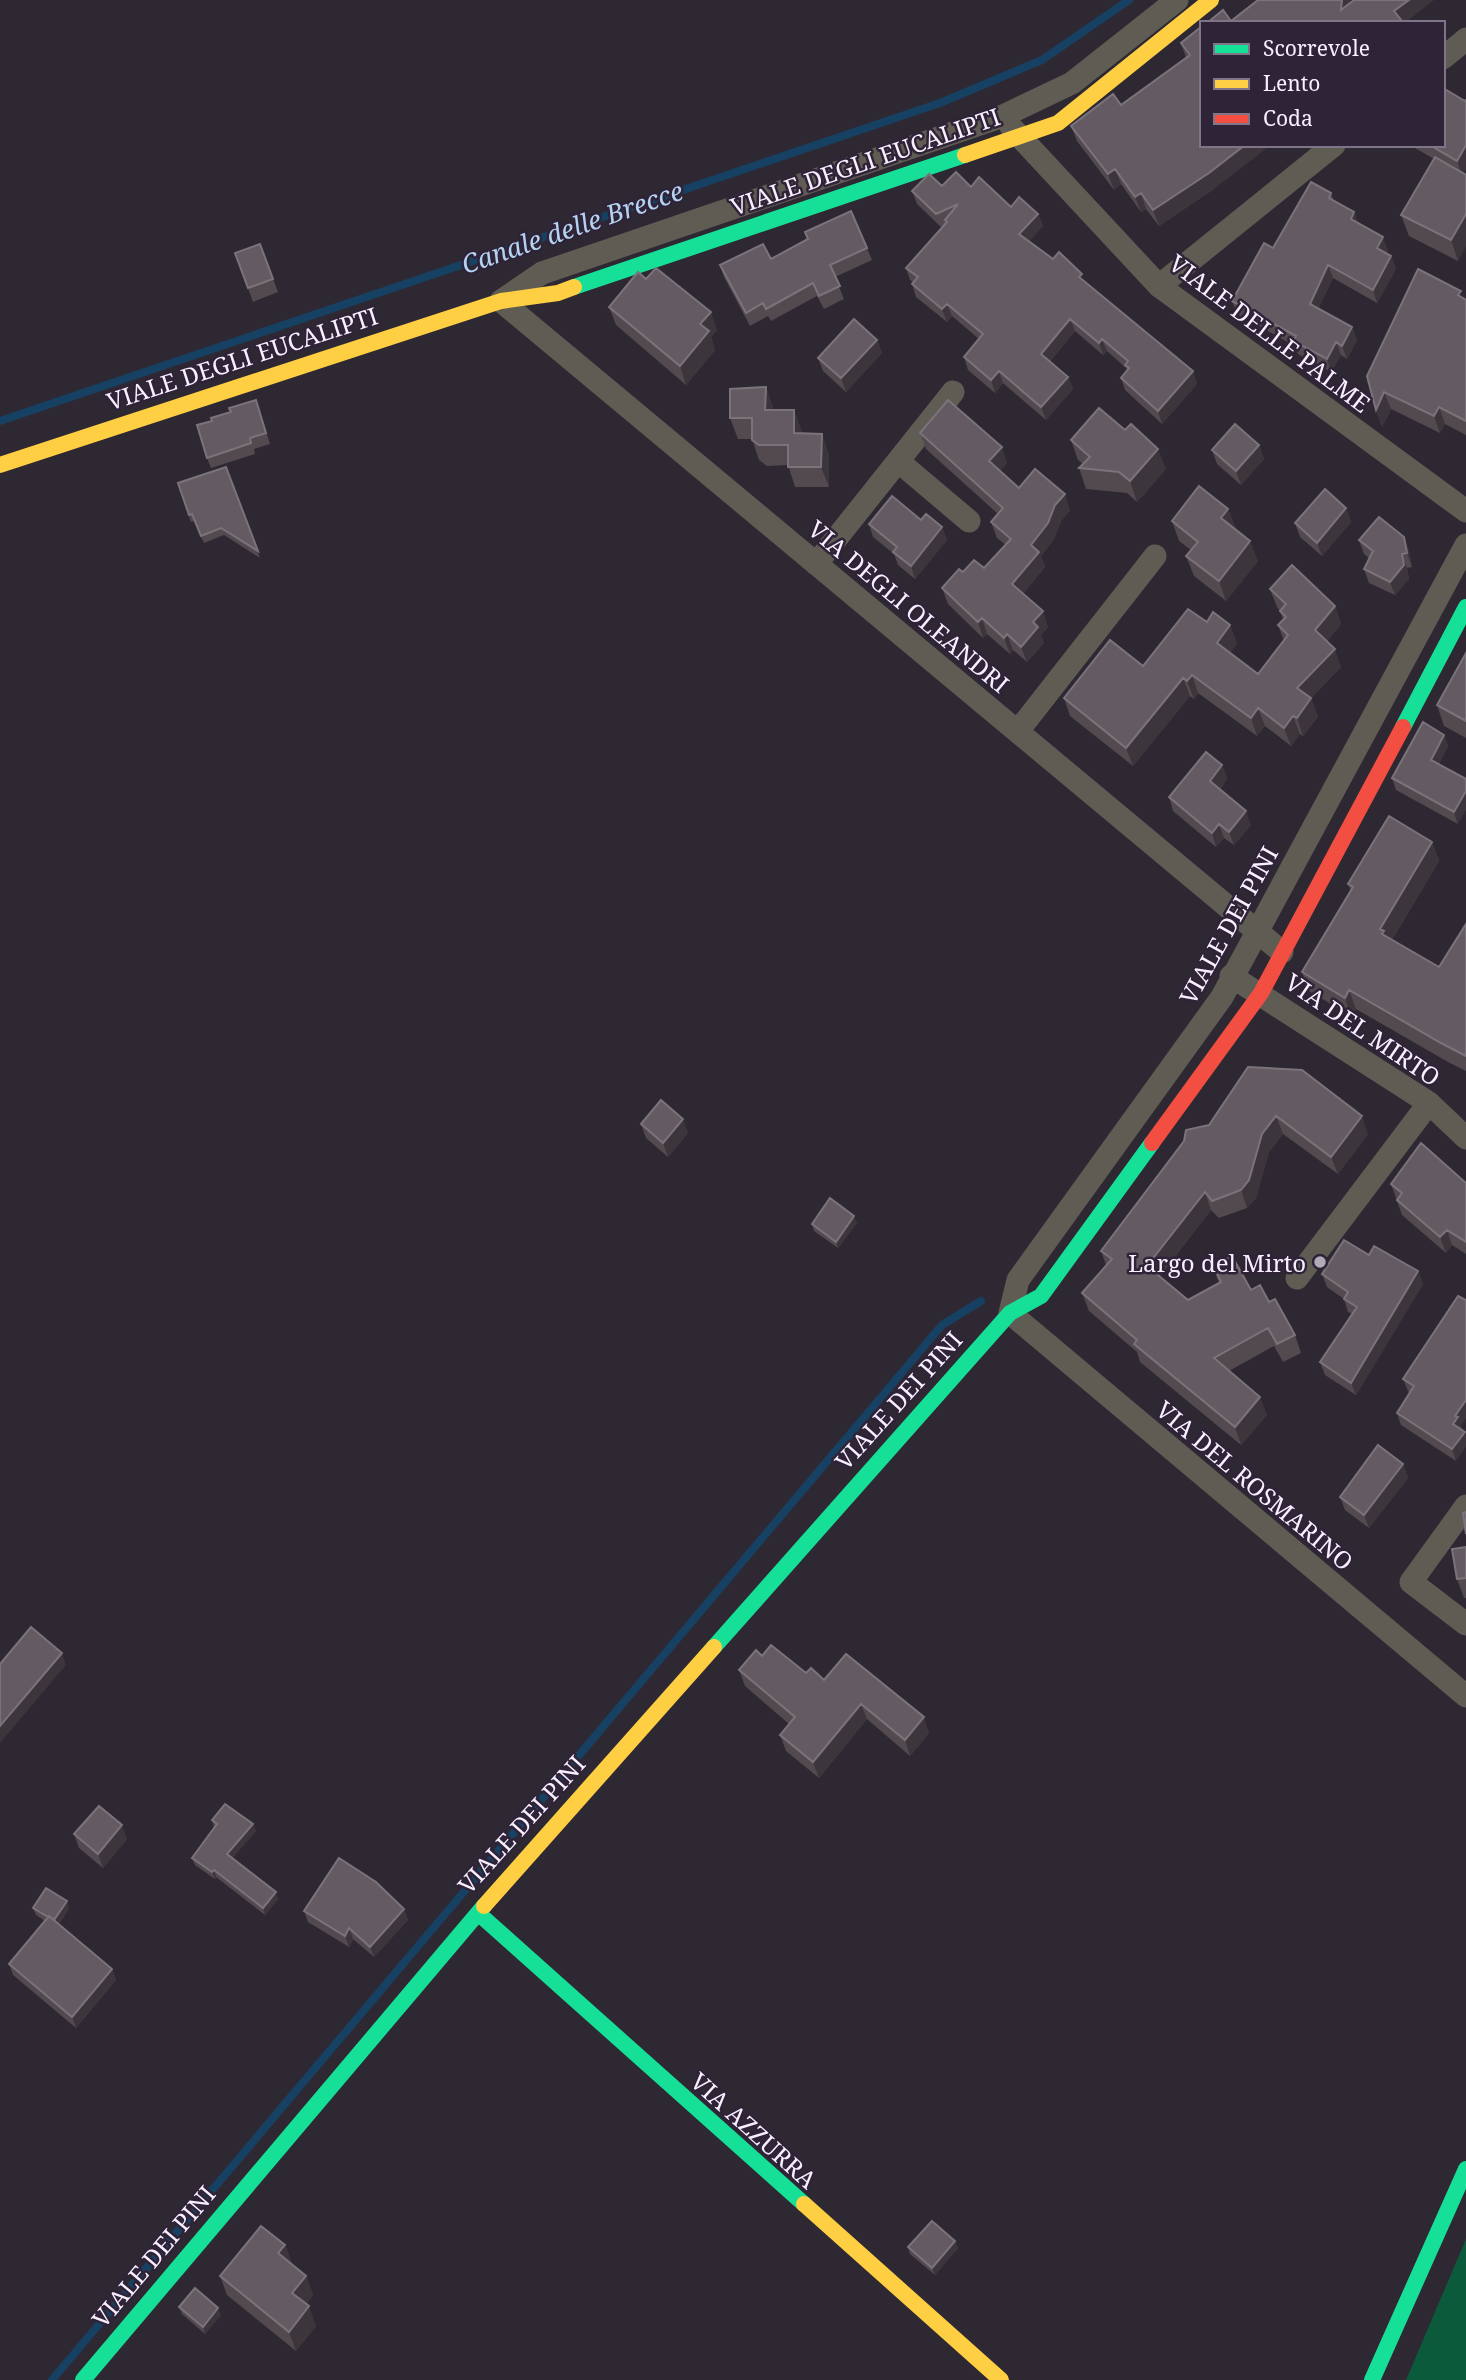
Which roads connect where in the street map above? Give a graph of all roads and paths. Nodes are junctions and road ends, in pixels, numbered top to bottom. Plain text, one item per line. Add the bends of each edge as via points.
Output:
1 (1177, 0) edge
2 (1211, 0) edge
3 (1466, 39) edge
4 (1445, 56) edge
5 (1003, 116) junction
6 (1017, 137) junction
7 (1332, 147) edge
8 (1159, 286) junction
9 (501, 300) junction
10 (953, 392) dead end
11 (898, 461) junction
12 (0, 465) edge
13 (1466, 511) edge
14 (969, 521) dead end
15 (1466, 545) edge
16 (1155, 556) dead end
17 (816, 564) junction
18 (1466, 607) edge
19 (1018, 731) junction
20 (1256, 930) junction
21 (1282, 952) junction
22 (1231, 976) junction
23 (1261, 993) junction
24 (1429, 1103) junction
25 (1466, 1138) edge
26 (1297, 1278) dead end
27 (1010, 1313) junction
28 (1466, 1506) edge
29 (1466, 1624) edge
30 (1466, 1696) edge
31 (478, 1913) junction
32 (1466, 2169) edge
33 (83, 2380) edge
34 (1001, 2380) edge
35 (1372, 2380) edge

1 - 5 street, VIALE DEGLI EUCALIPTI via 1072,83
2 - 6 street, VIALE DEGLI EUCALIPTI via 1058,123
3 - 4 street
5 - 6 street, VIALE DELLE PALME
5 - 9 street, VIALE DEGLI EUCALIPTI via 542,273
6 - 8 street, VIALE DELLE PALME
6 - 9 street, VIALE DEGLI EUCALIPTI via 558,293
7 - 8 street
8 - 13 street, VIALE DELLE PALME
9 - 12 street, VIALE DEGLI EUCALIPTI
9 - 17 street, VIA DEGLI OLEANDRI
10 - 11 street
11 - 14 street
11 - 17 street
15 - 20 street, VIALE DEI PINI
16 - 19 street
17 - 19 street, VIA DEGLI OLEANDRI
18 - 21 street, VIALE DEI PINI
19 - 20 street, VIA DEGLI OLEANDRI
20 - 21 street, VIA DEGLI OLEANDRI
20 - 22 street, VIALE DEI PINI
21 - 23 street, VIALE DEI PINI
22 - 23 street, VIA DEL MIRTO
22 - 27 street, VIALE DEI PINI via 1222,997 1018,1280
23 - 24 street, VIA DEL MIRTO
23 - 27 street, VIALE DEI PINI via 1041,1296
24 - 25 street, VIA DEL MIRTO
24 - 26 street
27 - 30 street, VIA DEL ROSMARINO
27 - 31 street, VIALE DEI PINI
28 - 29 street via 1411,1582
31 - 33 street, VIALE DEI PINI
31 - 34 street, VIA AZZURRA
32 - 35 street

